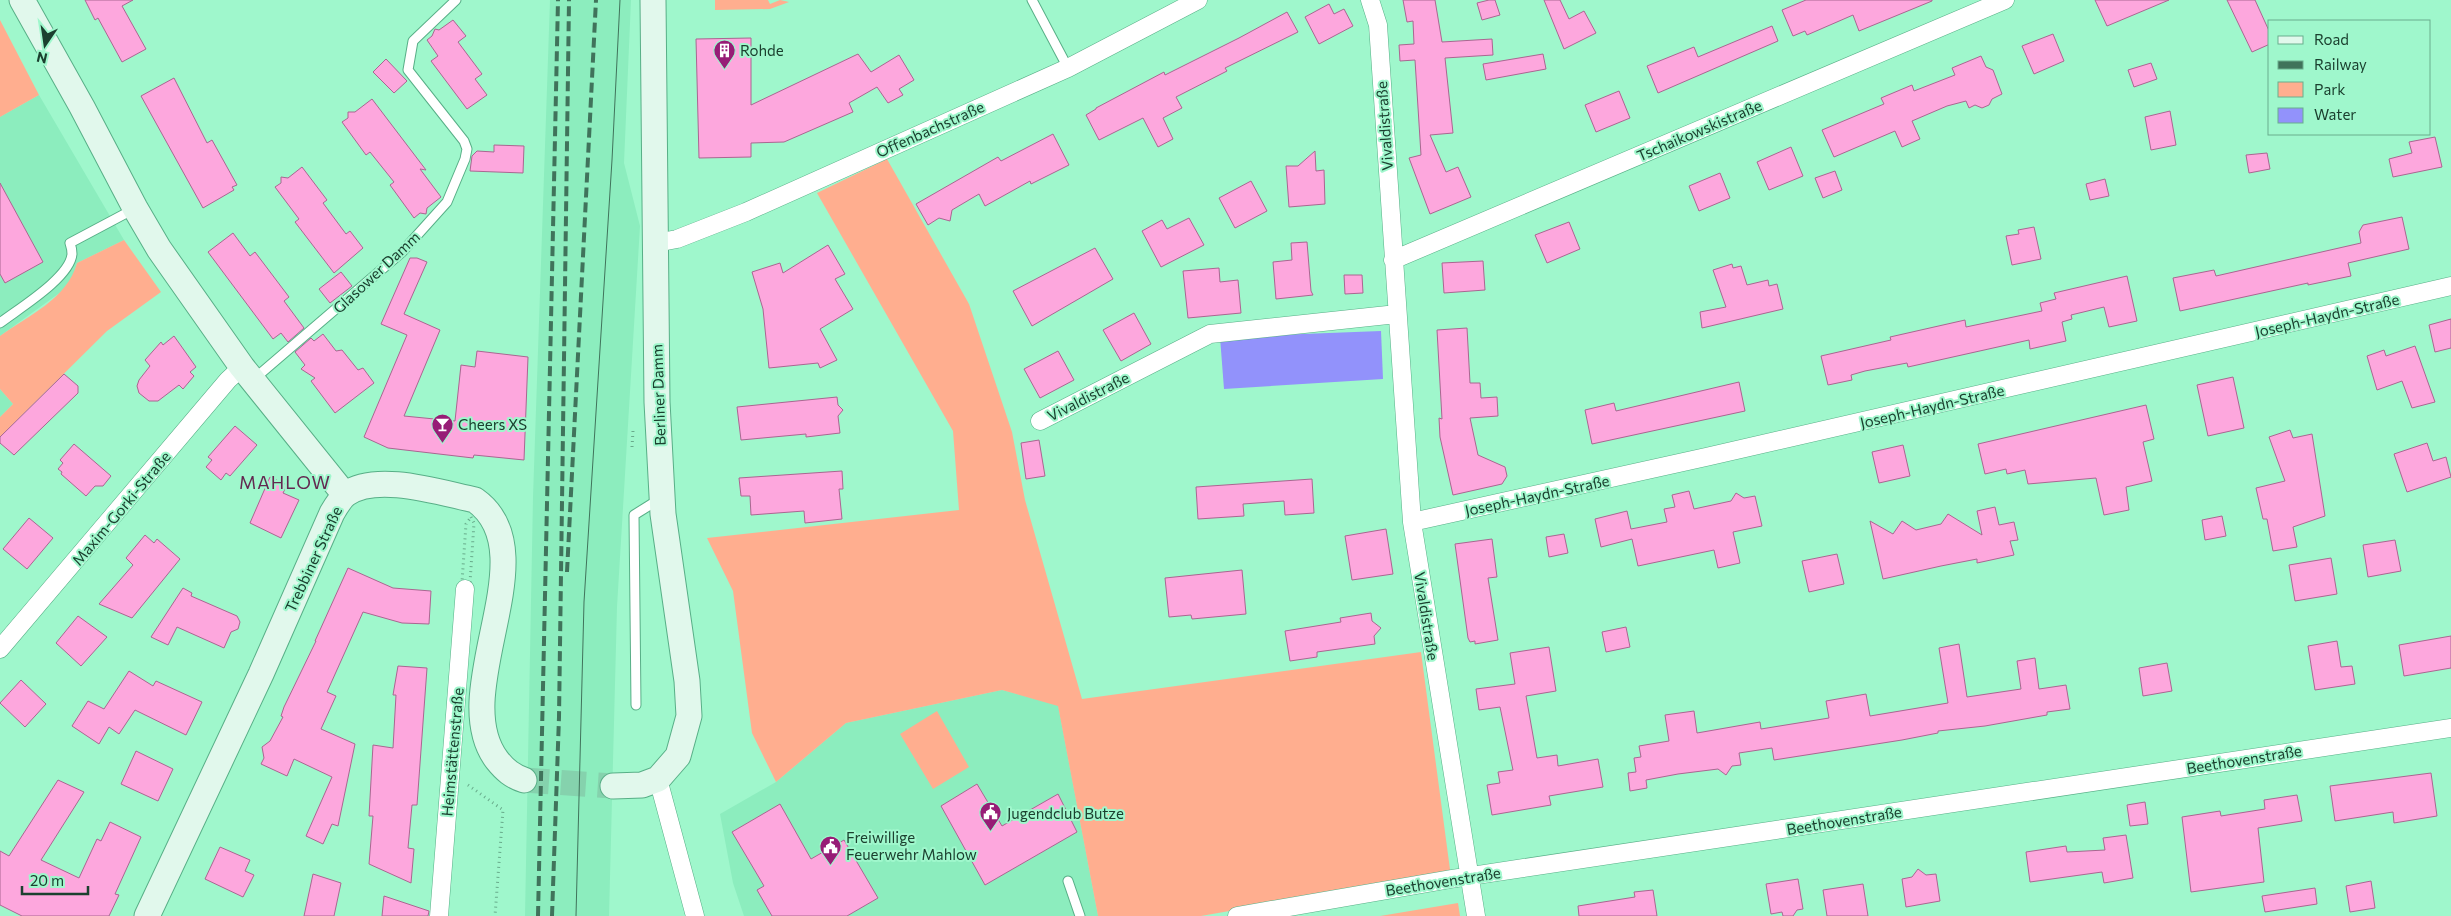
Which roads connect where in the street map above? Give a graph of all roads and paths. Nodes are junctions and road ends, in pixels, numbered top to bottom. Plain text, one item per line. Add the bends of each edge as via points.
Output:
1 (22, 0) edge
2 (456, 0) edge
3 (653, 0) edge
4 (1032, 0) edge
5 (1198, 0) edge
6 (1370, 0) edge
7 (2005, 0) edge
8 (1068, 68) junction
9 (135, 208) junction
10 (656, 243) junction
11 (1393, 260) junction
12 (2451, 286) edge
13 (1397, 314) junction
14 (0, 323) edge
15 (247, 373) junction
16 (1040, 421) dead end
17 (345, 495) junction
18 (663, 497) junction
19 (1412, 522) junction
20 (465, 589) junction
21 (0, 649) edge
22 (636, 705) dead end
23 (2451, 728) edge
24 (450, 771) junction
25 (658, 779) junction
26 (524, 780) tunnel mouth
27 (614, 786) tunnel mouth
28 (1468, 877) junction
29 (1068, 881) dead end
30 (147, 916) edge
31 (439, 916) edge
32 (495, 916) edge
33 (695, 916) edge
34 (1080, 916) edge
35 (1237, 916) edge
36 (1476, 916) edge

1 - 9 main road
2 - 15 lane, Glasower Damm via 413,41 408,70 467,149 447,202 402,252
3 - 10 main road, Berliner Damm
4 - 8 lane
5 - 8 street, Offenbachstraße
6 - 11 street, Vivaldistraße via 1378,25
7 - 11 street, Tschaikowskistraße
8 - 10 street, Offenbachstraße via 746,212 677,239
9 - 14 lane via 70,243 72,256 65,270 52,284
9 - 15 main road via 159,248
10 - 18 main road, Berliner Damm via 657,402
11 - 13 street, Vivaldistraße
12 - 19 street, Joseph-Haydn-Straße via 1706,458
13 - 16 street, Vivaldistraße via 1210,334
13 - 19 street, Vivaldistraße
15 - 17 main road
15 - 21 street, Maxim-Gorki-Straße via 228,380
17 - 26 main road, Trebbiner Straße via 371,485 399,486 475,500 485,507 494,521 504,560 482,715 487,744 493,754 506,771
17 - 30 main road, Trebbiner Straße via 332,513
18 - 22 lane via 634,515
18 - 25 main road, Berliner Damm via 687,681 688,716 678,756
19 - 28 street, Vivaldistraße
20 - 20 path via 462,582 466,524 470,518 474,523 471,575
20 - 24 street, Heimstättenstraße
23 - 28 street, Beethovenstraße
24 - 31 street, Heimstättenstraße
24 - 32 path via 503,810
25 - 27 main road via 642,785
25 - 33 street
28 - 35 street, Beethovenstraße
28 - 36 street, Vivaldistraße
29 - 34 lane

